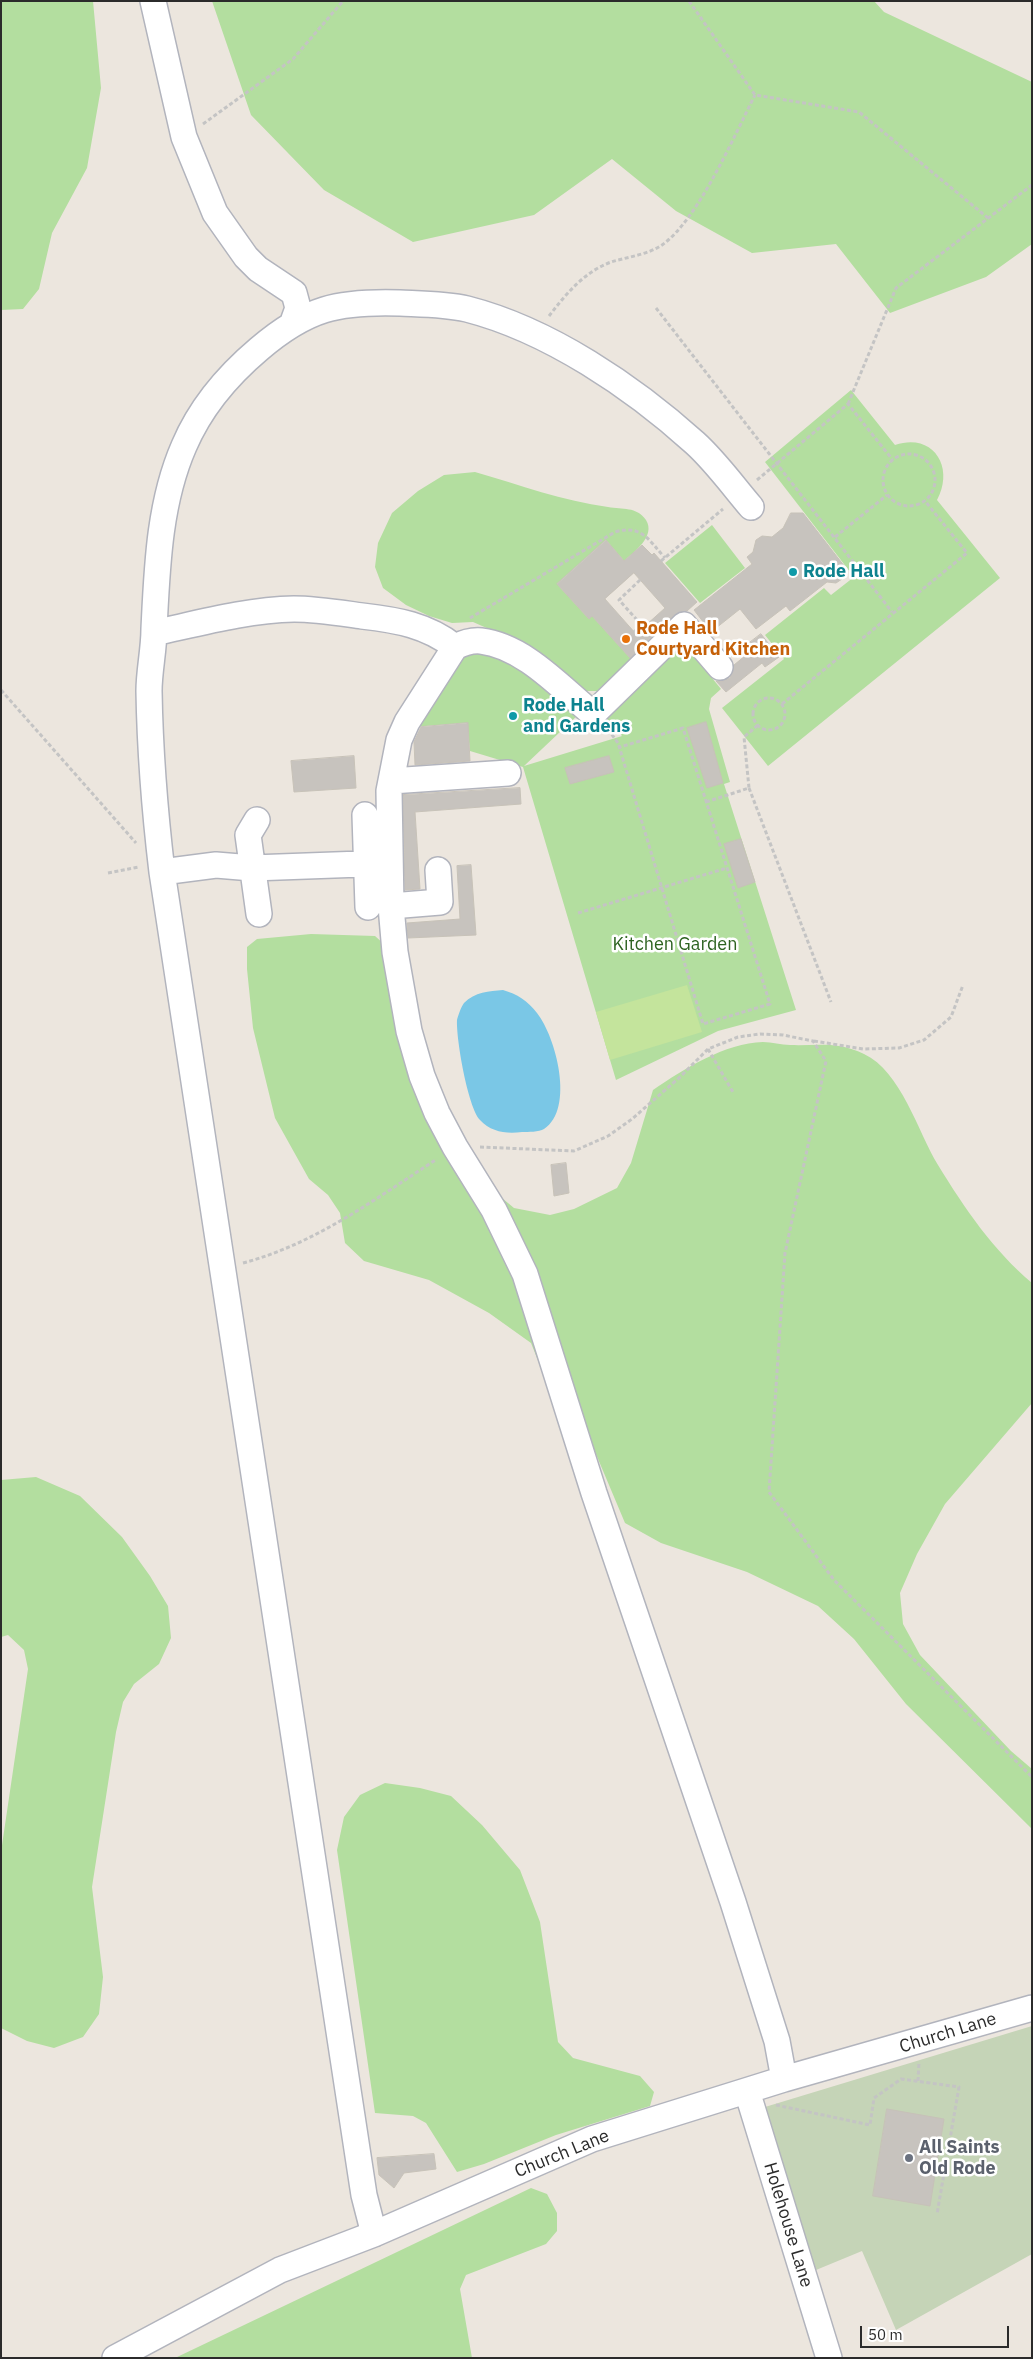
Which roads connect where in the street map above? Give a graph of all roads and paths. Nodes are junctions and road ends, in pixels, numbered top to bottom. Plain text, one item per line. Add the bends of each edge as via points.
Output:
1 (153, 1) edge
2 (342, 1) edge
3 (689, 1) edge
4 (755, 94) junction
5 (184, 137) junction
6 (1032, 184) edge
7 (988, 218) junction
8 (294, 293) junction
9 (337, 305) junction
10 (656, 308) dead end
11 (293, 322) junction
12 (535, 335) junction
13 (848, 404) junction
14 (892, 459) junction
15 (777, 464) junction
16 (887, 495) junction
17 (745, 501) junction
18 (925, 501) junction
19 (834, 537) junction
20 (665, 558) junction
21 (661, 561) dead end
22 (640, 580) dead end
23 (892, 612) junction
24 (642, 625) junction
25 (634, 632) dead end
26 (154, 633) junction
27 (455, 647) junction
28 (662, 647) junction
29 (720, 667) dead end
30 (1, 690) edge
31 (782, 704) junction
32 (593, 714) junction
33 (758, 725) junction
34 (620, 747) junction
35 (508, 773) dead end
36 (391, 781) junction
37 (749, 788) junction
38 (706, 802) junction
39 (364, 815) dead end
40 (257, 820) dead end
41 (378, 863) junction
42 (159, 868) junction
43 (252, 868) junction
44 (727, 868) junction
45 (438, 870) dead end
46 (108, 873) dead end
47 (662, 888) junction
48 (379, 906) junction
49 (259, 914) dead end
50 (578, 914) dead end
51 (963, 985) dead end
52 (831, 1002) dead end
53 (814, 1041) junction
54 (708, 1049) junction
55 (734, 1094) dead end
56 (455, 1147) junction
57 (224, 1268) junction
58 (1032, 1777) edge
59 (1032, 2008) edge
60 (784, 2079) junction
61 (747, 2092) junction
62 (937, 2214) dead end
63 (374, 2234) junction
64 (115, 2358) edge
65 (829, 2358) edge

1 - 5 street
2 - 5 path via 293,59
3 - 4 path
4 - 7 path via 859,112
4 - 12 path via 696,206 678,232 660,246 610,263 585,276
5 - 8 street via 215,213 246,257
6 - 7 path
7 - 13 path via 896,288
8 - 9 street
8 - 11 street via 298,308
9 - 11 street
9 - 12 street via 378,302 466,309
10 - 15 path
11 - 26 street via 221,385 206,403 183,446 159,549
12 - 17 street via 578,357 666,420 696,444
13 - 14 path
13 - 15 path
14 - 16 path via 882,479
14 - 18 path via 904,453 929,462 934,487
15 - 17 path
15 - 19 path
16 - 18 path via 893,501 909,506
16 - 19 path
17 - 20 path
18 - 23 path via 967,553
19 - 23 path
20 - 21 path
20 - 27 path via 642,533 627,528 615,532 470,619
22 - 24 path via 619,600
23 - 31 path
24 - 25 path
24 - 28 path
26 - 27 street via 245,614 295,609 398,620 420,626
26 - 42 street via 149,690
27 - 32 street via 482,641 520,655
27 - 36 street via 407,722 399,740
28 - 29 street via 684,625
28 - 32 street
30 - 42 path
31 - 33 path via 785,720 778,728 767,730
31 - 33 path via 774,698 759,702 753,716
32 - 34 path via 616,738
33 - 37 path via 744,737
34 - 38 path via 683,728
34 - 47 path
35 - 36 street
36 - 41 street
37 - 38 path
37 - 52 path
38 - 44 path
39 - 41 street
40 - 43 street via 248,835
41 - 43 street
41 - 48 street
42 - 43 street via 216,865
42 - 46 path
42 - 57 street
43 - 49 street
44 - 47 path
44 - 47 path via 770,1004 713,1022 704,1024
45 - 48 street via 440,902
47 - 50 path
48 - 56 street via 395,952 409,1031 422,1076
51 - 53 path via 951,1017 924,1040 899,1048 864,1049
53 - 54 path via 760,1034 738,1037
53 - 58 path via 826,1061 785,1252 769,1492 834,1580
54 - 55 path
54 - 56 path via 632,1119 608,1136 574,1151
56 - 57 path via 326,1229 274,1255
56 - 60 street via 494,1210 526,1274 594,1493 739,1920 777,2041
57 - 63 street via 364,2195
59 - 60 street, Church Lane
60 - 61 street, Church Lane
61 - 62 path via 782,2108 870,2125 874,2098 901,2079 959,2087
61 - 63 street, Church Lane via 592,2139
61 - 65 street, Holehouse Lane
63 - 64 street, Church Lane via 280,2270

